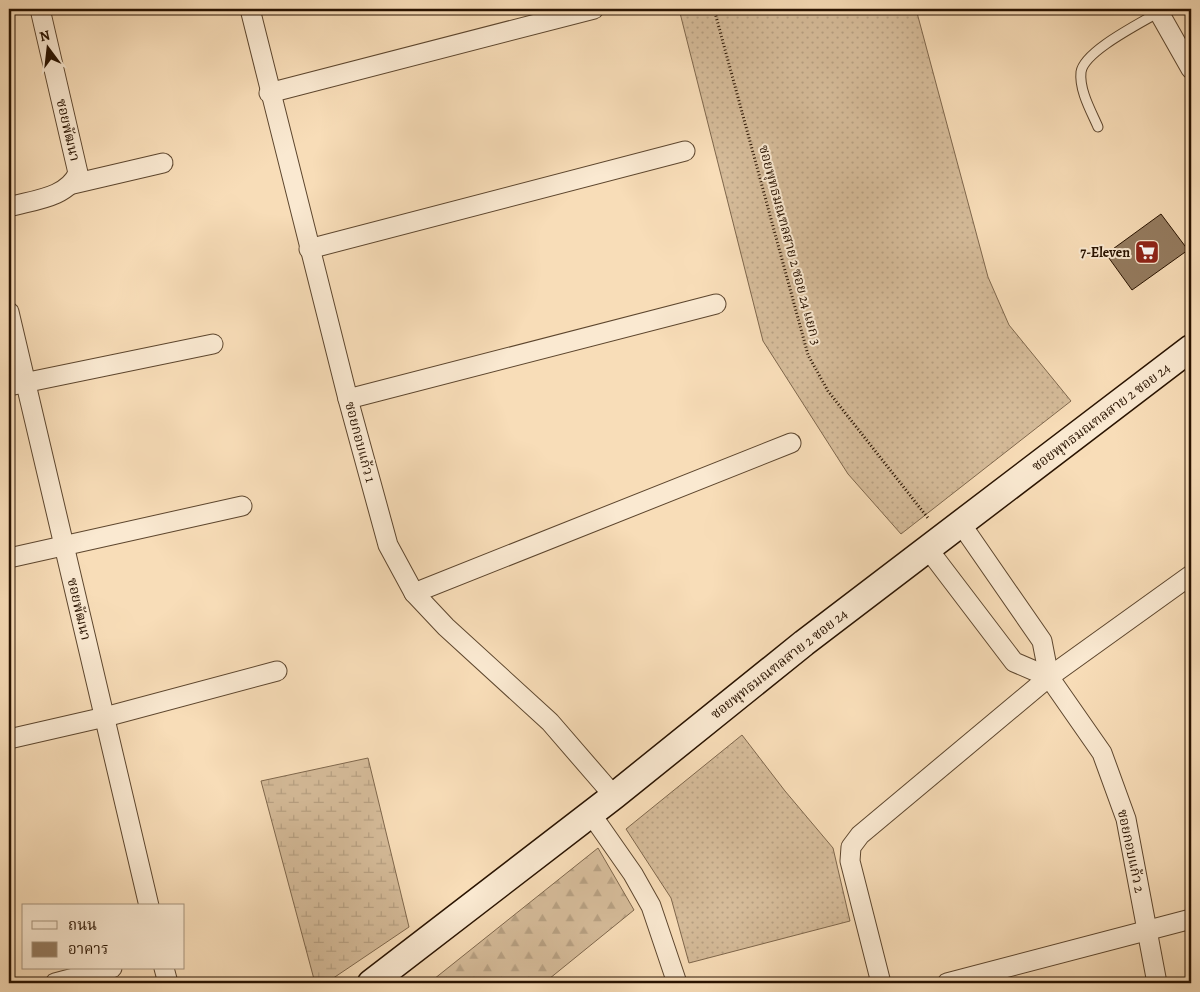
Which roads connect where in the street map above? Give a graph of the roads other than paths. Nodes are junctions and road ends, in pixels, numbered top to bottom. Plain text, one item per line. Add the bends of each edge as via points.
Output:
1 (40, 9) edge
2 (250, 9) edge
3 (594, 9) edge
4 (1158, 10) edge
5 (1191, 69) edge
6 (269, 93) junction
7 (1098, 127) dead end
8 (685, 151) dead end
9 (163, 163) dead end
10 (73, 184) junction
11 (9, 207) edge
12 (309, 249) junction
13 (716, 304) dead end
14 (9, 312) edge
15 (213, 344) dead end
16 (1191, 348) edge
17 (17, 384) edge
18 (348, 399) junction
19 (792, 443) dead end
20 (242, 506) dead end
21 (944, 537) junction
22 (64, 545) junction
23 (9, 558) edge
24 (1189, 582) edge
25 (414, 593) junction
26 (277, 671) dead end
27 (1049, 677) junction
28 (105, 717) junction
29 (9, 739) edge
30 (614, 796) junction
31 (591, 814) junction
32 (149, 904) edge
33 (1191, 919) edge
34 (1146, 931) junction
35 (104, 970) edge
36 (165, 970) edge
37 (55, 983) edge
38 (168, 983) edge
39 (371, 983) edge
40 (677, 983) edge
41 (881, 983) edge
42 (947, 983) edge
43 (1157, 983) edge

1 - 10 street, ซอยพัฒนา via 78,173
2 - 6 street, ซอยกอบแก้ว 1
3 - 6 street
4 - 5 street
4 - 7 lane via 1089,58 1081,72 1083,91
6 - 12 street, ซอยกอบแก้ว 1
8 - 12 street
9 - 10 street
10 - 11 street via 62,192
12 - 18 street, ซอยกอบแก้ว 1
13 - 18 street
14 - 17 street, ซอยพัฒนา
15 - 17 street
16 - 21 street, ซอยพุทธมณฑลสาย 2 ซอย 24
17 - 22 street, ซอยพัฒนา
18 - 25 street, ซอยกอบแก้ว 1 via 388,545
19 - 25 street
20 - 22 street
21 - 27 street, ซอยกอบแก้ว 2 via 1042,641
21 - 27 street via 1014,662
21 - 30 street, ซอยพุทธมณฑลสาย 2 ซอย 24 via 804,643
22 - 23 street
22 - 28 street, ซอยพัฒนา
24 - 27 street
25 - 30 street, ซอยกอบแก้ว 1 via 446,627 550,722
26 - 28 street
27 - 34 street, ซอยกอบแก้ว 2 via 1102,753 1126,819
27 - 41 street via 860,834 851,847 850,861
28 - 29 street
28 - 32 street, ซอยพัฒนา
30 - 31 street, ซอยพุทธมณฑลสาย 2 ซอย 24
31 - 39 street, ซอยพุทธมณฑลสาย 2 ซอย 24
31 - 40 street via 651,906
33 - 34 street
34 - 42 street
34 - 43 street, ซอยกอบแก้ว 2
35 - 37 street
36 - 38 street

